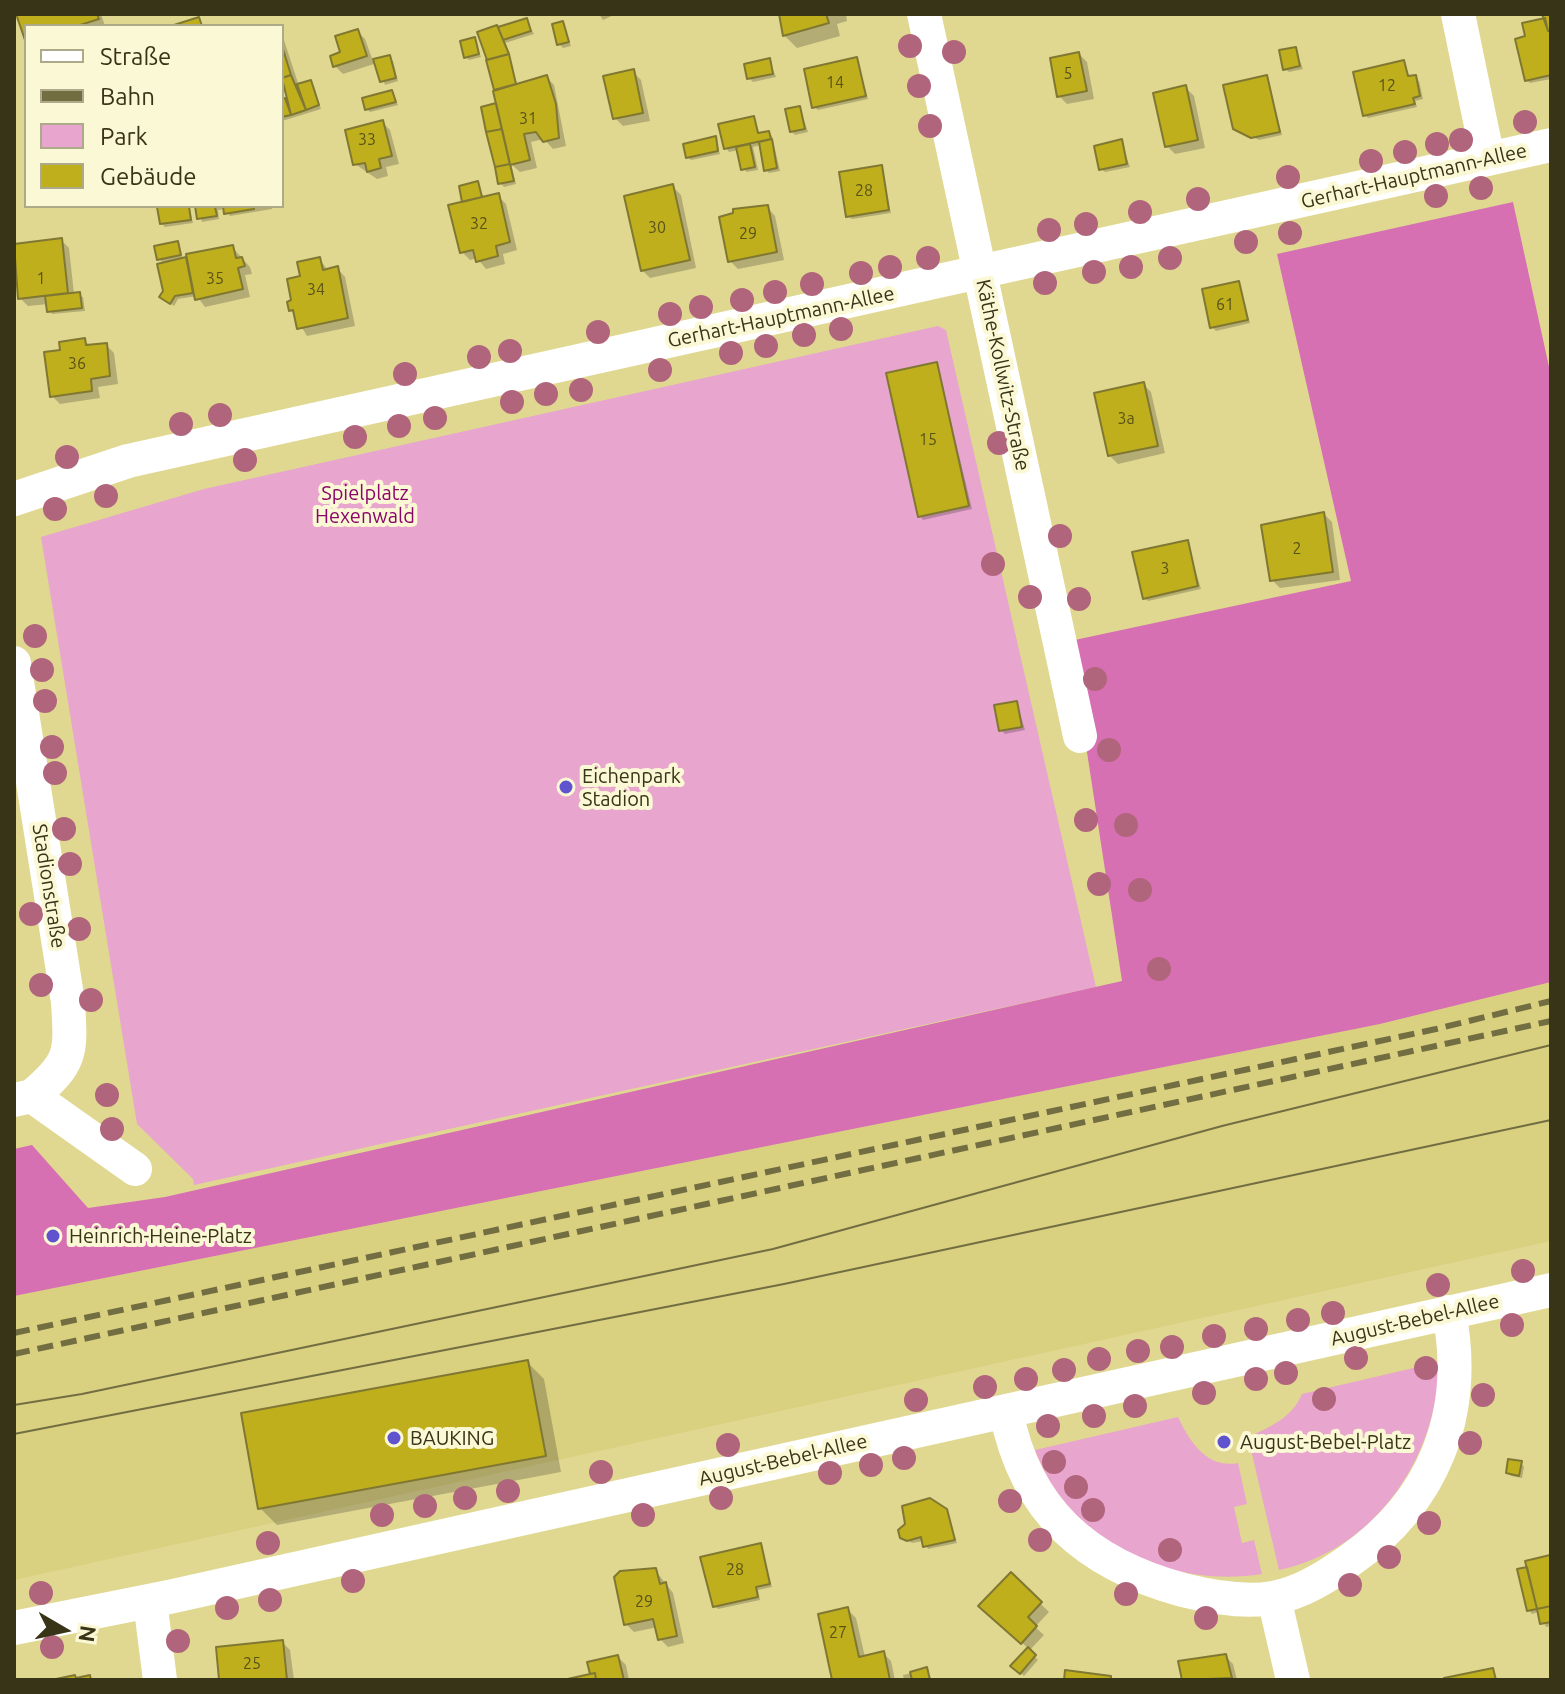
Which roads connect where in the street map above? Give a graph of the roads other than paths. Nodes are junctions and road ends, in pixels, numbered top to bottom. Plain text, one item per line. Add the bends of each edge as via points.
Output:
1 (924, 14) edge
2 (1458, 14) edge
3 (1551, 145) edge
4 (1488, 159) junction
5 (982, 274) junction
6 (14, 499) edge
7 (14, 663) edge
8 (1080, 736) dead end
9 (23, 1098) edge
10 (135, 1169) dead end
11 (1551, 1290) edge
12 (1449, 1312) junction
13 (1006, 1411) junction
14 (1274, 1598) junction
15 (150, 1601) junction
16 (14, 1628) edge
17 (160, 1680) edge
18 (1293, 1680) edge

1 - 5 street, Käthe-Kollwitz-Straße
2 - 4 street
3 - 4 street, Gerhart-Hauptmann-Allee
4 - 5 street, Gerhart-Hauptmann-Allee
5 - 6 street, Gerhart-Hauptmann-Allee via 128,461
5 - 8 street, Käthe-Kollwitz-Straße
7 - 9 street, Stadionstraße via 70,1041 57,1075
9 - 10 street
11 - 12 street, August-Bebel-Allee
12 - 13 street, August-Bebel-Allee
12 - 14 street via 1456,1349 1452,1402 1425,1482 1396,1523 1368,1548 1309,1587
13 - 14 street via 1018,1462 1045,1503 1097,1556 1193,1592 1242,1601
13 - 15 street, August-Bebel-Allee
14 - 18 street
15 - 16 street, August-Bebel-Allee
15 - 17 street

